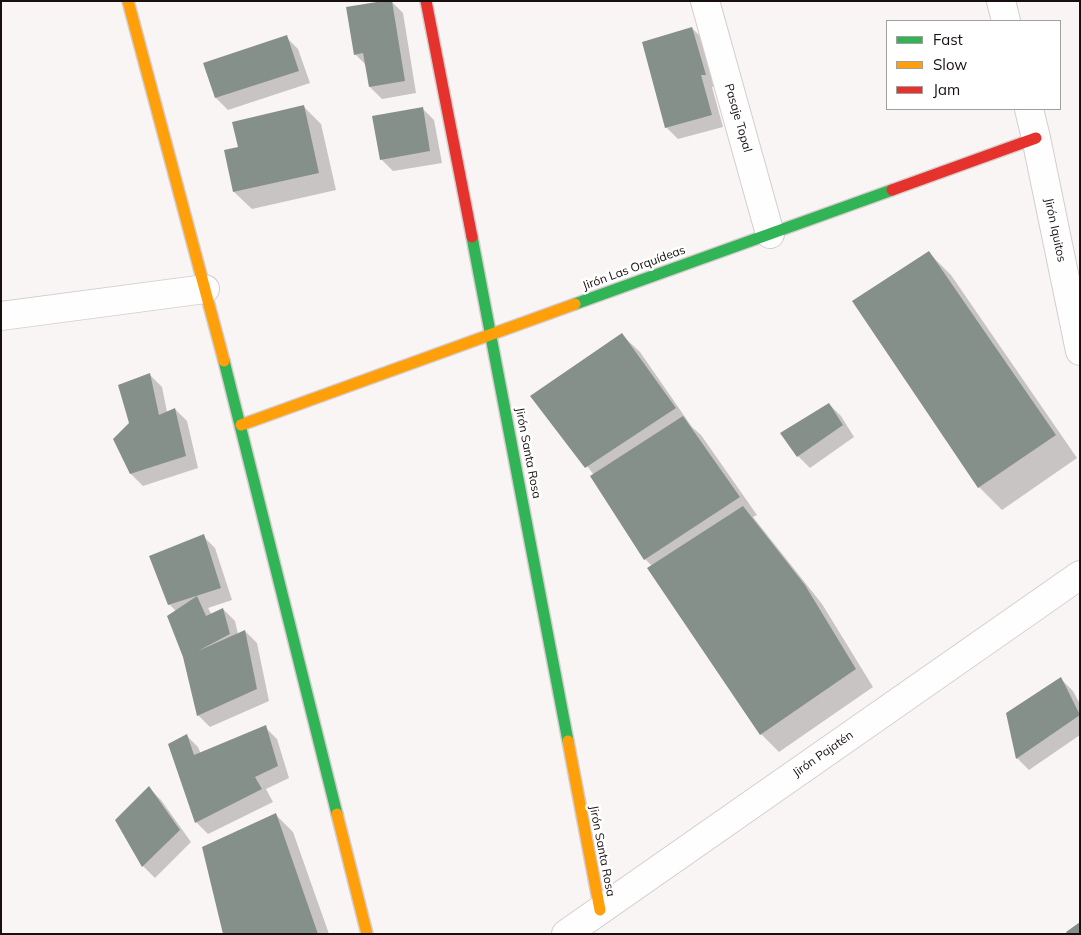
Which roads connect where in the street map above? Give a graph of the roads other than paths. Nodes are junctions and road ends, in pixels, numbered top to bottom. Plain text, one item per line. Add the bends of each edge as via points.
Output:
1 (128, 1) edge
2 (426, 1) edge
3 (705, 1) edge
4 (1001, 1) edge
5 (1006, 20) edge
6 (1029, 110) edge
7 (1036, 138) junction
8 (770, 234) junction
9 (205, 289) junction
10 (1, 316) edge
11 (492, 334) junction
12 (1080, 351) edge
13 (241, 424) junction
14 (1080, 575) edge
15 (600, 910) junction
16 (367, 934) edge
17 (566, 934) edge

1 - 9 main road
2 - 11 main road, Jirón Santa Rosa
3 - 8 street, Pasaje Topal
4 - 5 street
6 - 7 street, Jirón Iquitos
7 - 8 main road, Jirón Las Orquídeas
7 - 12 street, Jirón Iquitos
8 - 11 main road, Jirón Las Orquídeas
9 - 10 street
9 - 13 main road
11 - 13 main road, Jirón Las Orquídeas
11 - 15 main road, Jirón Santa Rosa
13 - 16 main road
14 - 15 street, Jirón Pajatén
15 - 17 street, Jirón Pajatén

